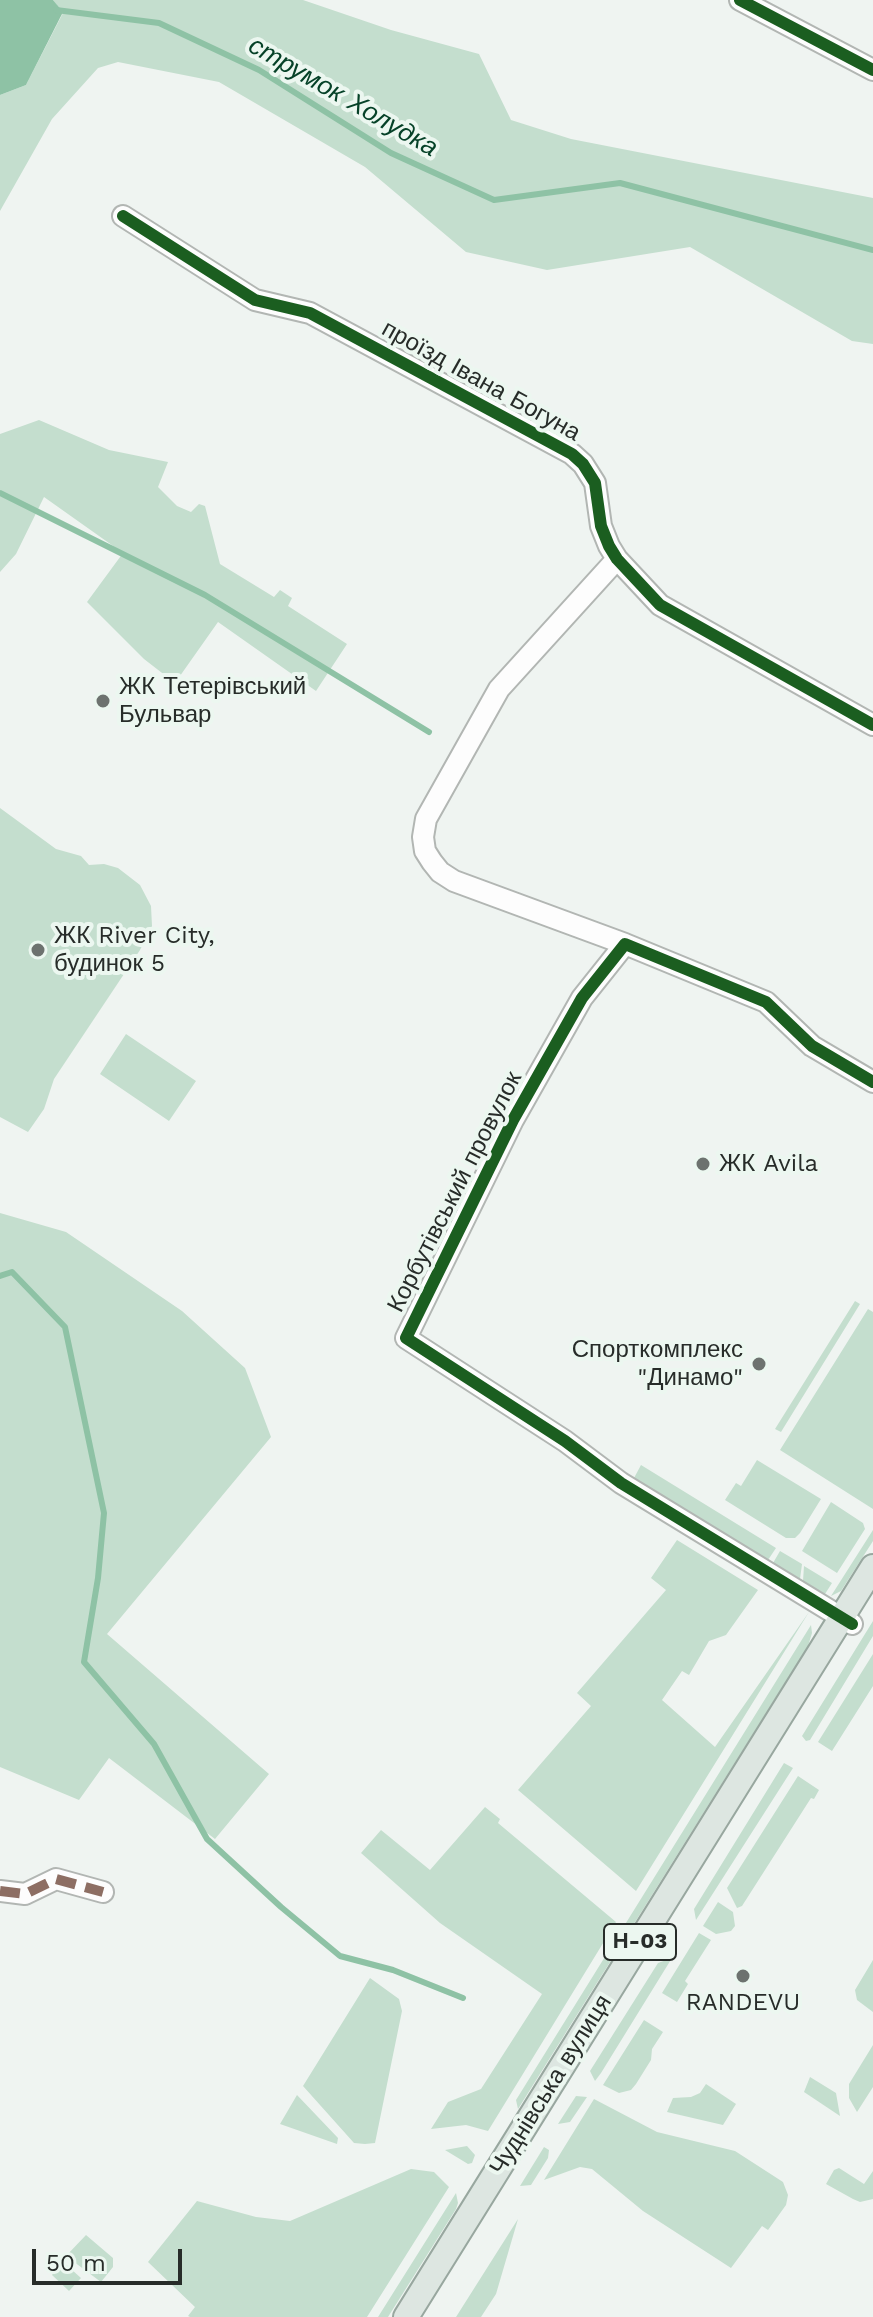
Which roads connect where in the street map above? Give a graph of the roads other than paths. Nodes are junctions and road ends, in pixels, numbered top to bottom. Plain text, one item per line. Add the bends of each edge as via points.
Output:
1 (740, 0) edge
2 (873, 70) edge
3 (123, 216) dead end
4 (617, 559) junction
5 (873, 725) edge
6 (625, 944) junction
7 (873, 1082) edge
8 (873, 1567) edge
9 (873, 1591) edge
10 (846, 1620) junction
11 (0, 1891) edge
12 (103, 1892) dead end
13 (406, 2317) edge
14 (421, 2317) edge

1 - 2 street
3 - 4 street, проїзд Івана Богуна via 255,300 310,313 572,454 595,483 601,526
4 - 5 street, проїзд Івана Богуна via 660,605
4 - 6 street via 499,689 426,819 423,837 425,851 454,881
6 - 7 street via 766,1002 812,1046
6 - 10 street, Корбутівський провулок via 582,998 513,1120 406,1338 621,1483
8 - 10 main road, Чуднівська вулиця / Н-03
9 - 10 main road, Чуднівська вулиця / Н-03
10 - 13 main road, Чуднівська вулиця / Н-03
10 - 14 main road, Чуднівська вулиця / Н-03
11 - 12 street via 25,1894 56,1879

